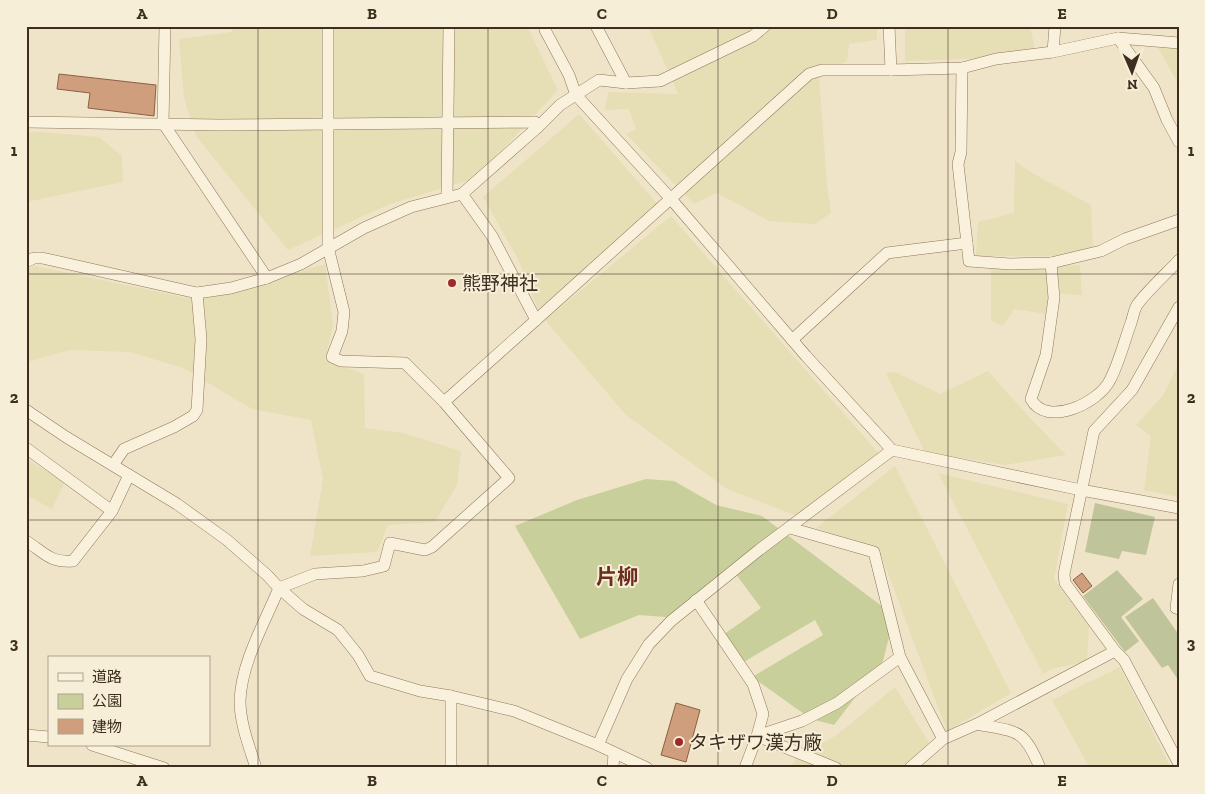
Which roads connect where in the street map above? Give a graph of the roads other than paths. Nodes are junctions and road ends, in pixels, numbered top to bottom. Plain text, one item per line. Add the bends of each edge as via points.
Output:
1 (165, 26) edge
2 (328, 26) edge
3 (449, 26) edge
4 (546, 26) edge
5 (596, 26) edge
6 (765, 26) edge
7 (889, 26) edge
8 (1055, 26) edge
9 (1118, 38) junction
10 (1179, 43) edge
11 (1052, 52) junction
12 (962, 68) junction
13 (891, 70) junction
14 (626, 82) junction
15 (576, 95) junction
16 (26, 122) edge
17 (163, 123) junction
18 (328, 123) junction
19 (448, 123) junction
20 (538, 127) junction
21 (1179, 142) edge
22 (462, 194) junction
23 (447, 196) junction
24 (671, 199) junction
25 (1179, 220) edge
26 (967, 243) junction
27 (328, 248) junction
28 (1179, 260) edge
29 (26, 262) edge
30 (1051, 263) junction
31 (267, 278) junction
32 (197, 293) junction
33 (1179, 307) edge
34 (536, 320) junction
35 (792, 340) junction
36 (444, 402) junction
37 (26, 410) edge
38 (26, 448) edge
39 (892, 450) junction
40 (113, 465) junction
41 (129, 475) junction
42 (1081, 490) junction
43 (1179, 508) edge
44 (112, 511) junction
45 (790, 528) junction
46 (26, 541) edge
47 (1179, 584) edge
48 (279, 588) junction
49 (696, 600) junction
50 (1179, 609) edge
51 (1114, 651) junction
52 (900, 657) junction
53 (451, 696) junction
54 (977, 724) junction
55 (26, 736) edge
56 (757, 736) junction
57 (48, 737) edge
58 (943, 739) junction
59 (598, 745) junction
60 (95, 746) edge
61 (614, 753) junction
62 (1179, 764) edge
63 (164, 768) edge
64 (256, 768) edge
65 (451, 768) edge
66 (613, 768) edge
67 (647, 768) edge
68 (745, 768) edge
69 (836, 768) edge
70 (910, 768) edge
71 (1040, 768) edge

1 - 17 street
2 - 18 street
3 - 19 street
4 - 15 street via 545,30
5 - 14 street
6 - 14 street via 753,36 660,81
7 - 13 street
8 - 11 street
9 - 10 street
9 - 11 street
9 - 21 street via 1154,88
11 - 12 street
12 - 13 street
12 - 26 street via 958,164
13 - 24 street via 822,70 809,74
14 - 15 street via 599,80
15 - 20 street via 560,105
15 - 24 street
16 - 17 street
17 - 18 street
17 - 31 street
18 - 19 street
18 - 27 street
19 - 20 street via 535,122
19 - 23 street
20 - 22 street
22 - 23 street
22 - 34 street via 492,236
23 - 27 street via 410,207
24 - 34 street
24 - 35 street
25 - 30 street via 1101,251
26 - 30 street via 969,261
26 - 35 street via 887,253
27 - 31 street
27 - 36 street via 344,312 342,331 332,357 341,361 405,363
28 - 30 street via 1137,306 1110,381 1101,393 1082,405 1046,412 1035,407 1031,399 1046,355 1054,298
29 - 32 street via 42,258
31 - 32 street
32 - 40 street via 201,339 197,410 174,427 124,449
33 - 42 street via 1132,390 1094,431
34 - 36 street
35 - 39 street
36 - 48 street via 509,478 432,547 425,550 390,542 384,566 315,574
37 - 40 street
38 - 44 street
39 - 42 street
39 - 45 street
40 - 41 street
41 - 44 street
41 - 48 street via 227,540
42 - 43 street
42 - 51 street via 1064,574 1065,583
44 - 46 street via 73,561 60,562
45 - 49 street
45 - 52 street via 874,552
47 - 50 street via 1176,608
48 - 53 street via 303,609 338,630 370,676 420,691
48 - 64 street via 248,659 241,690 241,719
49 - 56 street via 752,684 763,714
49 - 59 street via 649,644 627,679
51 - 54 street
51 - 62 street via 1124,660
52 - 56 street via 837,703
52 - 58 street
53 - 59 street via 514,711
53 - 65 street
54 - 58 street
54 - 71 street via 1018,733 1032,748
55 - 57 street
56 - 68 street
56 - 69 street
58 - 70 street
59 - 61 street
60 - 63 street
61 - 66 street
61 - 67 street

